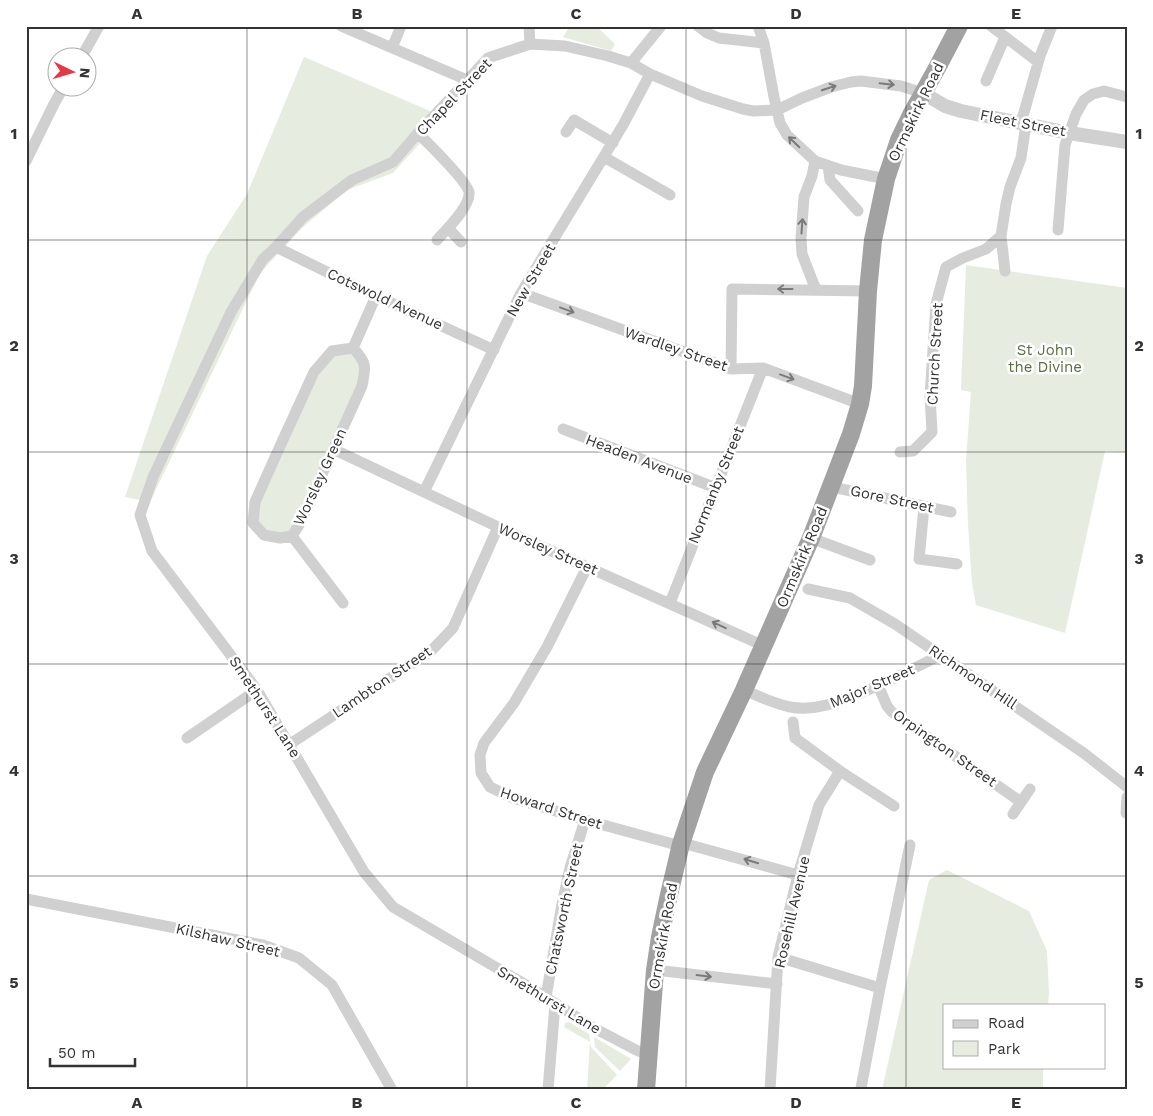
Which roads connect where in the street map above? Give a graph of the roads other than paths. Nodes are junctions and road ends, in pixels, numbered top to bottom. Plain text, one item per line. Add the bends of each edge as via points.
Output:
1 (99, 26) edge
2 (341, 26) edge
3 (401, 26) edge
4 (529, 26) edge
5 (661, 26) edge
6 (698, 26) edge
7 (758, 26) edge
8 (958, 26) edge
9 (991, 26) edge
10 (1052, 26) edge
11 (1005, 37) junction
12 (764, 43) junction
13 (530, 44) junction
14 (86, 48) edge
15 (392, 48) junction
16 (1038, 62) junction
17 (631, 63) junction
18 (650, 74) junction
19 (467, 80) junction
20 (986, 81) dead end
21 (923, 93) junction
22 (1127, 97) edge
23 (57, 98) edge
24 (777, 110) junction
25 (1023, 124) junction
26 (566, 132) dead end
27 (1069, 132) junction
28 (418, 133) junction
29 (1127, 142) edge
30 (613, 143) junction
31 (604, 157) junction
32 (26, 161) edge
33 (815, 161) junction
34 (828, 166) junction
35 (886, 179) junction
36 (670, 195) dead end
37 (858, 211) dead end
38 (448, 228) junction
39 (1058, 230) dead end
40 (1001, 236) junction
41 (437, 240) dead end
42 (461, 242) dead end
43 (276, 247) junction
44 (1005, 271) dead end
45 (816, 290) junction
46 (868, 291) junction
47 (521, 293) junction
48 (376, 296) junction
49 (353, 348) junction
50 (494, 350) junction
51 (763, 368) junction
52 (731, 369) junction
53 (860, 404) junction
54 (563, 429) dead end
55 (333, 449) junction
56 (900, 452) dead end
57 (832, 487) junction
58 (716, 488) junction
59 (424, 492) junction
60 (924, 507) junction
61 (951, 512) dead end
62 (498, 527) junction
63 (292, 536) junction
64 (812, 538) junction
65 (870, 560) dead end
66 (957, 564) dead end
67 (587, 567) junction
68 (808, 589) dead end
69 (343, 603) dead end
70 (670, 603) junction
71 (764, 646) junction
72 (940, 655) junction
73 (878, 685) junction
74 (257, 690) junction
75 (744, 690) junction
76 (793, 722) dead end
77 (187, 738) dead end
78 (290, 744) junction
79 (840, 771) junction
80 (1127, 786) edge
81 (1030, 789) dead end
82 (1127, 797) edge
83 (1021, 802) junction
84 (894, 806) dead end
85 (1126, 813) edge
86 (1013, 814) dead end
87 (584, 820) junction
88 (682, 844) junction
89 (910, 846) dead end
90 (798, 875) junction
91 (26, 899) edge
92 (778, 956) junction
93 (655, 970) junction
94 (777, 984) junction
95 (880, 988) junction
96 (550, 1000) junction
97 (649, 1052) junction
98 (861, 1088) dead end
99 (392, 1090) edge
100 (548, 1090) edge
101 (646, 1090) edge
102 (770, 1090) edge

1 - 14 street
2 - 15 street
3 - 15 street
4 - 13 street
5 - 17 street
6 - 12 street via 719,38
7 - 12 street
8 - 21 highway, Ormskirk Road
9 - 11 street
10 - 16 street
11 - 16 street
11 - 20 street
12 - 24 street
13 - 17 street, Chapel Street via 565,46
13 - 19 street, Chapel Street via 488,58
15 - 19 street
16 - 25 street
17 - 18 street, Chapel Street
18 - 24 street, Chapel Street via 743,109
18 - 30 street, New Street
19 - 28 street, Chapel Street
24 -> 21 street via 851,82 901,86
21 - 25 street, Fleet Street via 951,108
21 - 35 highway, Ormskirk Road via 899,140
22 - 27 street via 1104,91 1093,94 1084,100
23 - 32 street
33 -> 24 street via 787,135
25 - 27 street, Fleet Street
25 - 40 street via 1021,158 1006,204
26 - 30 street via 574,120
27 - 29 street, Fleet Street
27 - 39 street via 1065,145
28 - 38 street via 464,181 469,192 464,209
28 - 43 street, Chapel Street via 393,162 352,180 303,217
30 - 31 street, New Street
31 - 36 street
31 - 47 street, New Street
33 - 34 street
45 -> 33 street via 802,254 801,238 804,197
34 - 35 street
34 - 37 street via 830,180
35 - 46 highway, Ormskirk Road via 873,240
38 - 41 street
38 - 42 street
40 - 44 street
40 - 56 street, Church Street via 986,249 946,267 936,304 930,396 932,432 913,451
43 - 48 street, Cotswold Avenue
43 - 74 street, Smethurst Lane via 263,259 231,312 153,477 140,514 152,551
45 - 46 street
45 -> 52 street via 732,289
46 - 53 highway, Ormskirk Road
47 - 50 street, New Street
47 -> 52 street, Wardley Street
48 - 49 street
48 - 50 street, Cotswold Avenue
49 - 55 street, Worsley Green via 362,358 365,370 362,386
49 - 63 street, Worsley Green via 332,351 314,372 255,502 254,522 264,535
50 - 59 street, New Street
51 - 52 street, Wardley Street
51 -> 53 street, Wardley Street
51 - 58 street, Normanby Street
53 - 57 highway, Ormskirk Road
54 - 58 street, Headen Avenue
55 - 59 street, Worsley Street
55 - 63 street, Worsley Green
57 - 60 street, Gore Street
57 - 64 highway, Ormskirk Road
58 - 70 street, Normanby Street
59 - 62 street, Worsley Street
60 - 61 street, Gore Street
60 - 66 street via 919,559
62 - 67 street, Worsley Street
62 - 78 street, Lambton Street via 453,628 431,651
63 - 69 street
64 - 65 street
64 - 71 highway, Ormskirk Road
67 - 70 street, Worsley Street
67 - 87 street, Howard Street via 547,647 514,704 484,742 480,755 481,773 490,787 513,798
68 - 72 street, Richmond Hill via 850,598
71 -> 70 street, Worsley Street
71 - 75 highway, Ormskirk Road
72 - 73 street, Major Street
72 - 80 street, Richmond Hill
73 - 75 street, Major Street via 816,708 774,703
73 - 83 street, Orpington Street via 892,712
74 - 77 street
74 - 78 street, Smethurst Lane
75 - 88 highway, Ormskirk Road via 705,772
76 - 79 street via 795,738
78 - 96 street, Smethurst Lane via 364,872 393,907
79 - 84 street
79 - 90 street, Rosehill Avenue via 819,805
81 - 83 street
82 - 85 street
83 - 86 street
87 - 88 street, Howard Street
87 - 96 street, Chatsworth Street via 562,904
90 -> 88 street, Howard Street
88 - 93 highway, Ormskirk Road
89 - 95 street
90 - 92 street, Rosehill Avenue
91 - 99 street, Kilshaw Street via 263,945 299,958 332,985
92 - 94 street, Rosehill Avenue
92 - 95 street
93 -> 94 street
93 - 97 highway, Ormskirk Road
94 - 102 street, Rosehill Avenue
95 - 98 street
96 - 97 street, Smethurst Lane via 592,1027 636,1050
96 - 100 street, Chatsworth Street
97 - 101 highway, Ormskirk Road

